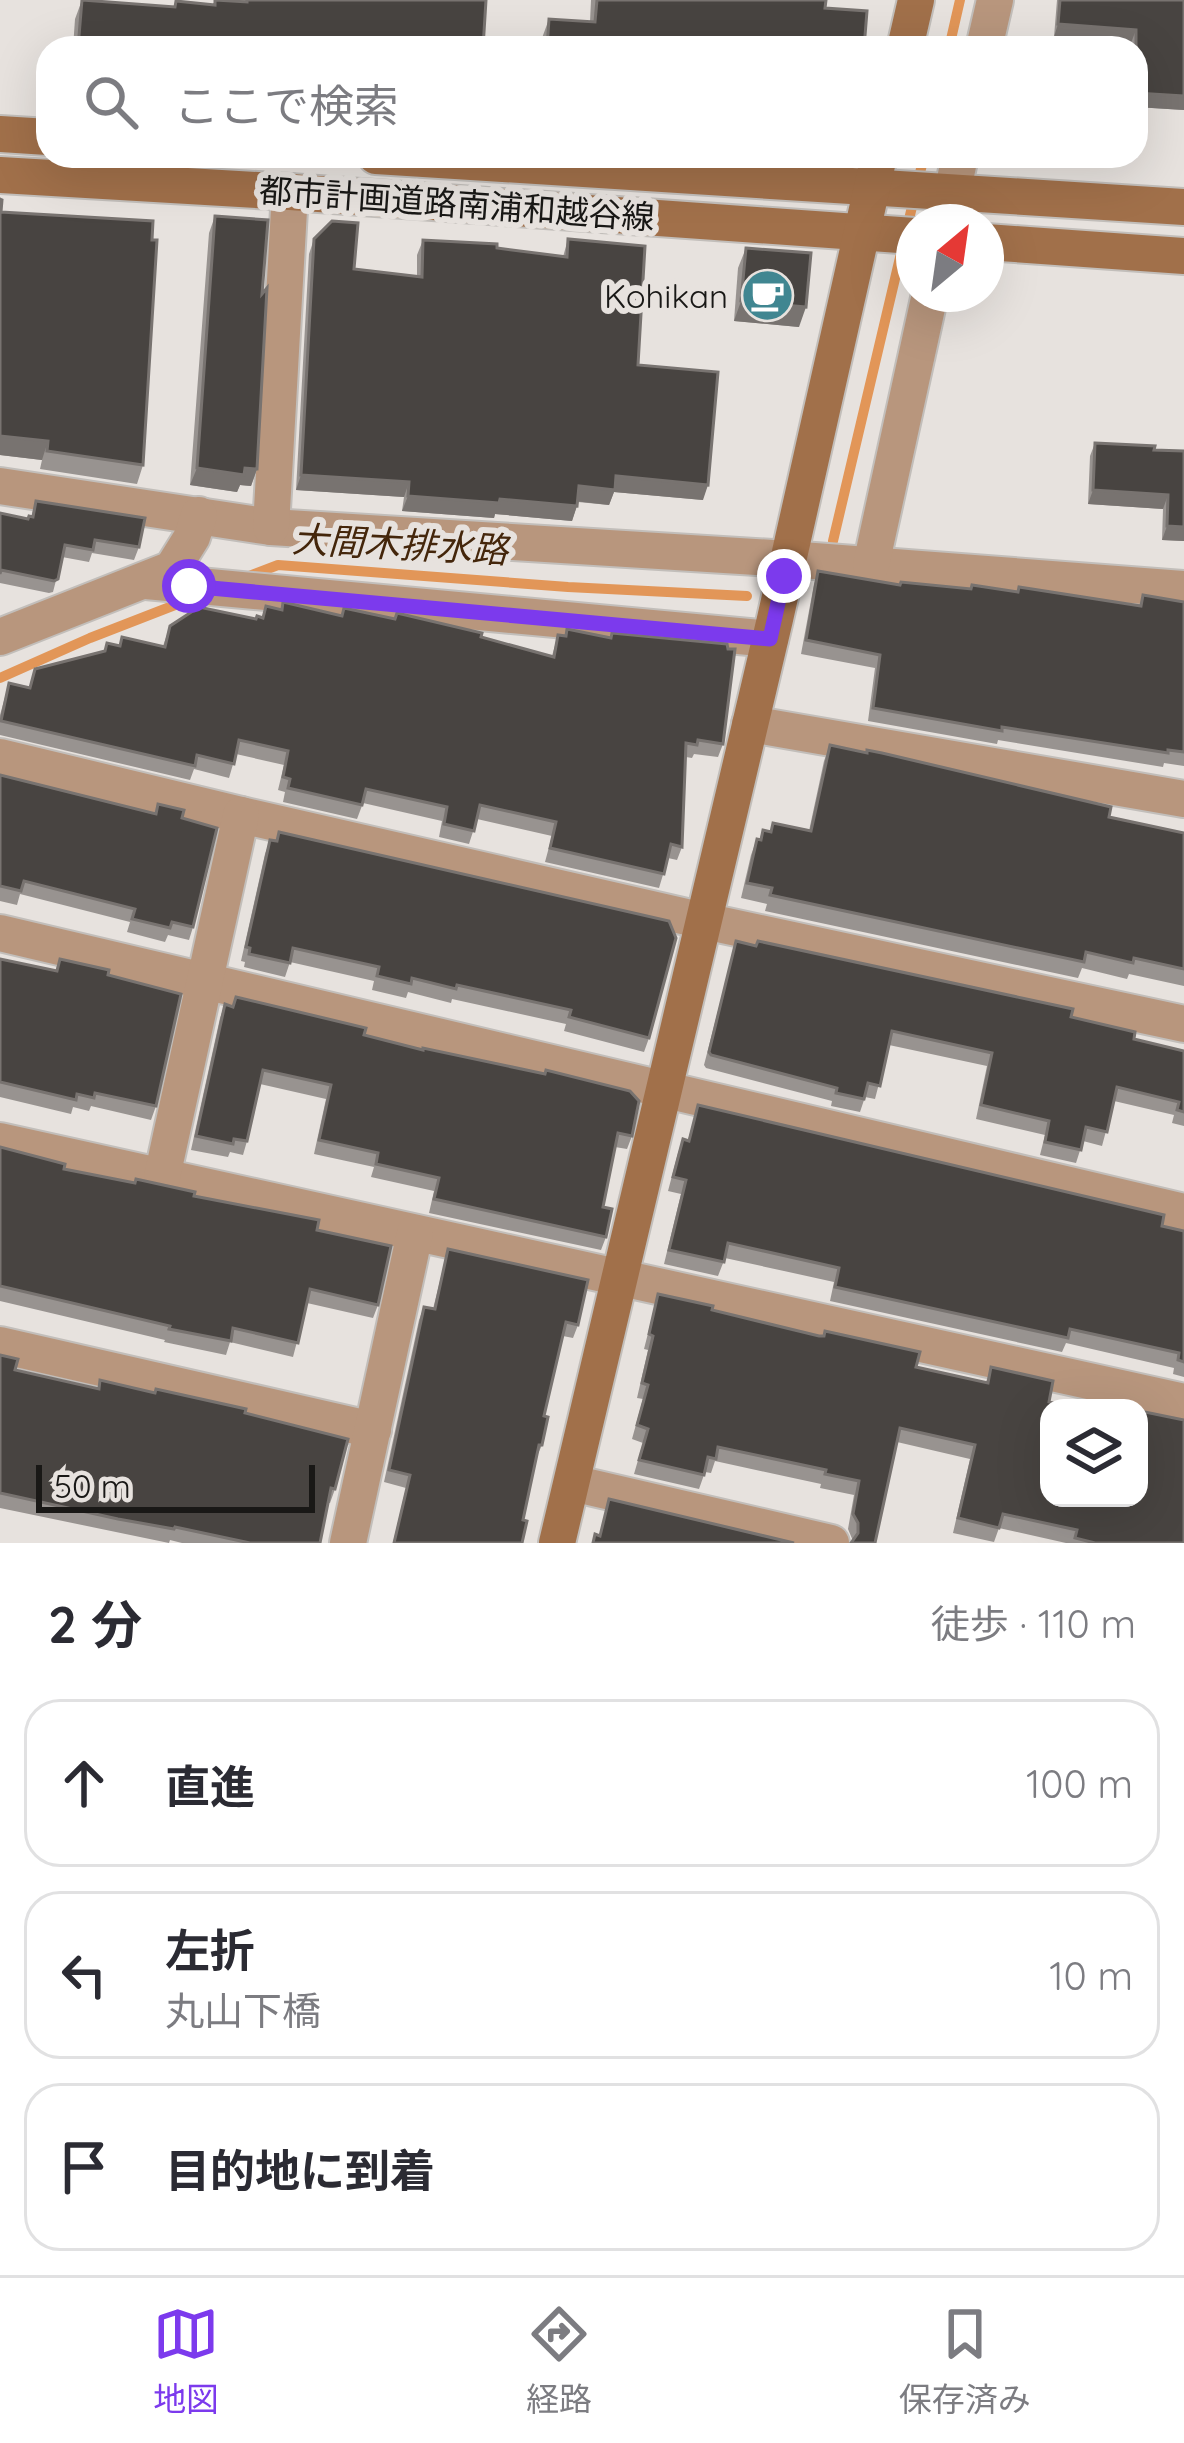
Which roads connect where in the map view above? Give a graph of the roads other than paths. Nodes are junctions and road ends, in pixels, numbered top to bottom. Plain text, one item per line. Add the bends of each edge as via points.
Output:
1 (916, 0) edge
2 (995, 0) edge
3 (907, 36) edge
4 (987, 36) edge
5 (0, 134) edge
6 (36, 136) edge
7 (680, 168) edge
8 (0, 175) edge
9 (882, 176) edge
10 (949, 190) edge
11 (290, 191) junction
12 (1184, 207) edge
13 (886, 233) edge
14 (1004, 243) edge
15 (1184, 256) edge
16 (926, 312) edge
17 (0, 485) edge
18 (199, 515) junction
19 (271, 527) junction
20 (863, 564) junction
21 (795, 565) junction
22 (146, 581) junction
23 (1184, 589) edge
24 (772, 629) junction
25 (0, 637) edge
26 (750, 724) junction
27 (0, 757) edge
28 (1184, 799) edge
29 (241, 815) junction
30 (704, 921) junction
31 (0, 933) edge
32 (204, 982) junction
33 (1184, 1024) edge
34 (664, 1090) junction
35 (0, 1141) edge
36 (162, 1177) junction
37 (1184, 1212) edge
38 (415, 1233) junction
39 (620, 1277) junction
40 (0, 1345) edge
41 (1184, 1402) edge
42 (374, 1430) junction
43 (572, 1483) junction
44 (348, 1543) edge
45 (557, 1543) edge
46 (831, 1543) edge

1 - 3 street
2 - 4 street
5 - 6 street
7 - 9 street, 都市計画道路南浦和越谷線
8 - 11 street, 都市計画道路南浦和越谷線
9 - 10 street, 都市計画道路南浦和越谷線
9 - 13 street
10 - 12 street, 都市計画道路南浦和越谷線
11 - 13 street, 都市計画道路南浦和越谷線
11 - 19 street
13 - 21 street
14 - 15 street
16 - 20 street
17 - 18 street
18 - 19 street
18 - 22 street via 172,568
19 - 21 street
20 - 21 street
20 - 23 street
21 - 24 street
22 - 24 street
22 - 25 street
24 - 26 street
26 - 28 street
26 - 30 street
27 - 29 street
29 - 30 street
29 - 32 street
30 - 33 street
30 - 34 street
31 - 32 street
32 - 34 street
32 - 36 street
34 - 37 street
34 - 39 street
35 - 36 street
36 - 38 street
38 - 39 street
38 - 42 street
39 - 41 street
39 - 43 street
40 - 42 street
42 - 44 street
43 - 45 street
43 - 46 street

